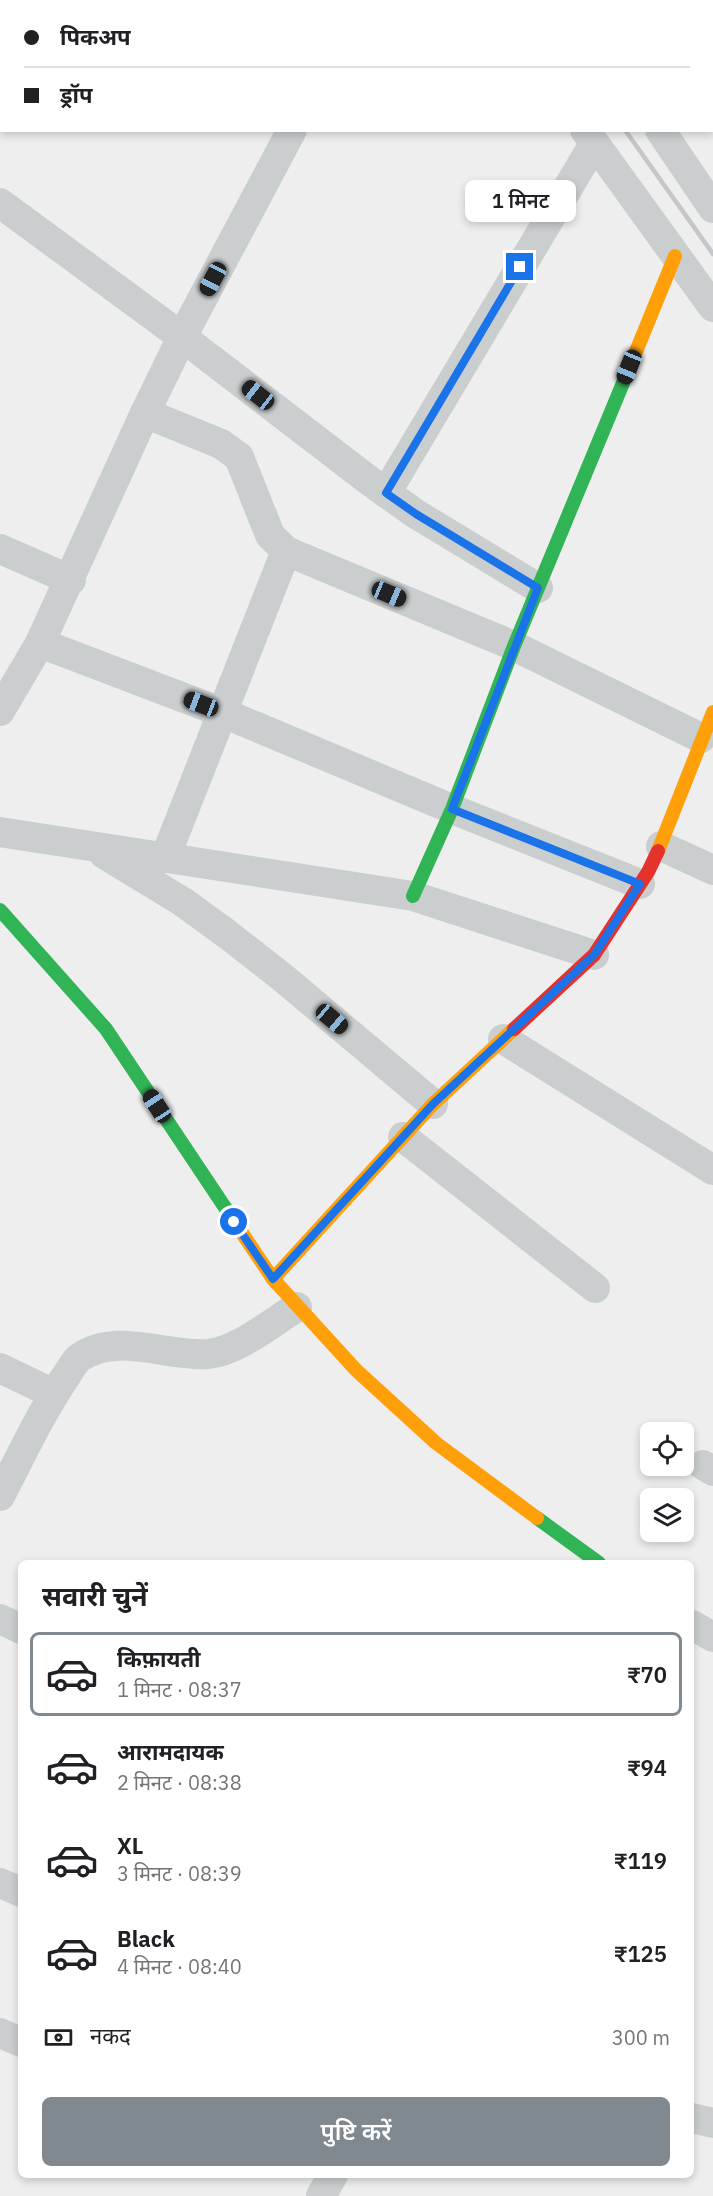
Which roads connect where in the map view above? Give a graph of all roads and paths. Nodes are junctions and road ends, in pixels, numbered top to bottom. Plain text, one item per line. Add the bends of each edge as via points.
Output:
1 (291, 132) edge
2 (661, 132) edge
3 (589, 137) edge
4 (0, 203) edge
5 (713, 208) edge
6 (675, 256) junction
7 (713, 307) edge
8 (183, 337) junction
9 (145, 413) junction
10 (386, 493) junction
11 (0, 549) edge
12 (286, 551) junction
13 (71, 580) junction
14 (538, 588) junction
15 (40, 644) junction
16 (514, 646) junction
17 (0, 711) edge
18 (221, 712) junction
19 (707, 725) edge
20 (452, 809) junction
21 (0, 832) edge
22 (90, 846) junction
23 (661, 846) junction
24 (165, 858) junction
25 (713, 870) edge
26 (640, 884) junction
27 (413, 896) junction
28 (0, 910) edge
29 (594, 955) junction
30 (503, 1039) junction
31 (433, 1104) junction
32 (403, 1137) junction
33 (713, 1170) edge
34 (273, 1279) junction
35 (595, 1288) dead end
36 (297, 1307) junction
37 (0, 1368) edge
38 (54, 1394) junction
39 (0, 1496) edge
40 (594, 1560) edge
41 (0, 1619) edge
42 (694, 1626) edge
43 (18, 1628) edge
44 (713, 1637) edge
45 (0, 1882) edge
46 (18, 1891) edge
47 (0, 2033) edge
48 (18, 2041) edge
49 (694, 2118) edge
50 (713, 2123) edge
51 (331, 2178) edge
52 (321, 2196) edge

1 - 8 street
2 - 5 street
3 - 6 street
3 - 10 street
4 - 8 street
6 - 7 street
6 - 14 street
8 - 9 street
8 - 10 street
9 - 12 street via 221,444 239,456 270,535
9 - 13 street
10 - 14 street
11 - 13 street
12 - 16 street
12 - 18 street
13 - 15 street
14 - 16 street
15 - 17 street
15 - 18 street
16 - 19 street
16 - 20 street
18 - 20 street
18 - 24 street
19 - 23 street
20 - 26 street
20 - 27 street
21 - 22 street
22 - 24 street
22 - 31 street via 183,902 227,934
23 - 25 street
23 - 26 street
24 - 27 street
26 - 29 street
27 - 29 street
28 - 34 street via 106,1029
29 - 30 street
30 - 31 street
30 - 33 street
31 - 32 street
32 - 34 street
32 - 35 street
34 - 36 street
36 - 38 street via 231,1348 209,1354 98,1347 77,1359
36 - 40 street via 386,1399 439,1445
37 - 38 street
38 - 39 street
41 - 43 street
42 - 44 street
45 - 46 street
47 - 48 street
49 - 50 street
51 - 52 street

